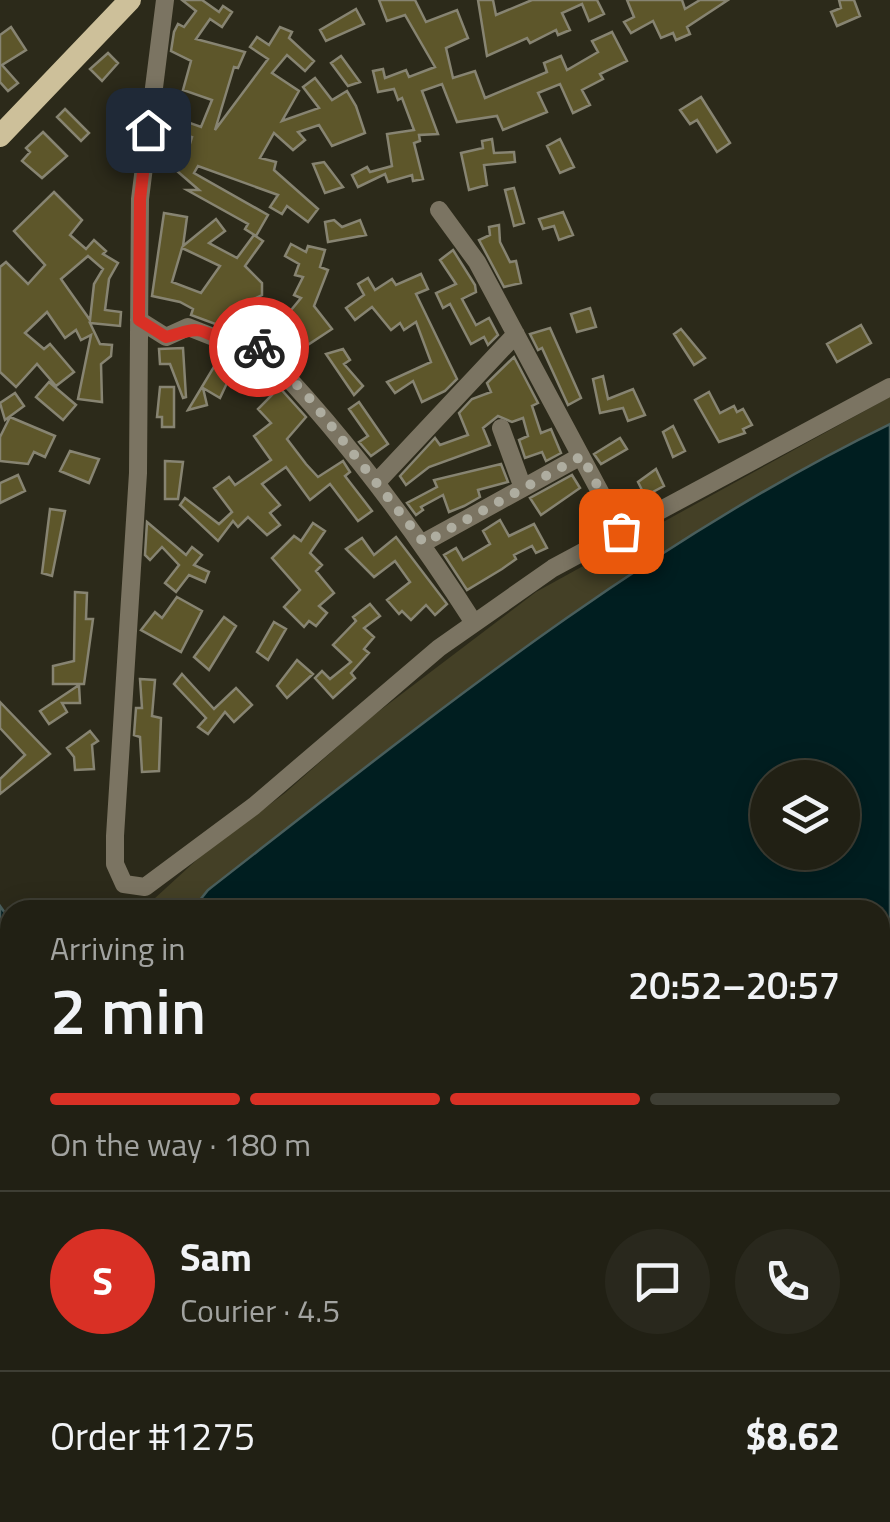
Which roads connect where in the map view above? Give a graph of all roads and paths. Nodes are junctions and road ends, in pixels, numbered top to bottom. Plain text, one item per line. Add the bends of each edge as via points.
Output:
1 (130, 0) edge
2 (165, 0) edge
3 (0, 136) edge
4 (439, 210) dead end
5 (139, 320) junction
6 (516, 334) junction
7 (890, 387) edge
8 (501, 428) dead end
9 (582, 456) junction
10 (376, 482) junction
11 (523, 488) junction
12 (621, 531) junction
13 (424, 543) junction
14 (474, 623) junction

1 - 3 main road
2 - 5 street via 140,199
4 - 6 street
5 - 10 street via 166,337 188,327 226,342 245,332 306,394
5 - 14 street via 138,473 115,836 115,864 124,884 145,887 196,850
6 - 9 street
6 - 10 street
7 - 12 street
8 - 11 street
9 - 11 street
9 - 12 street
10 - 13 street
11 - 13 street
12 - 14 street
13 - 14 street

